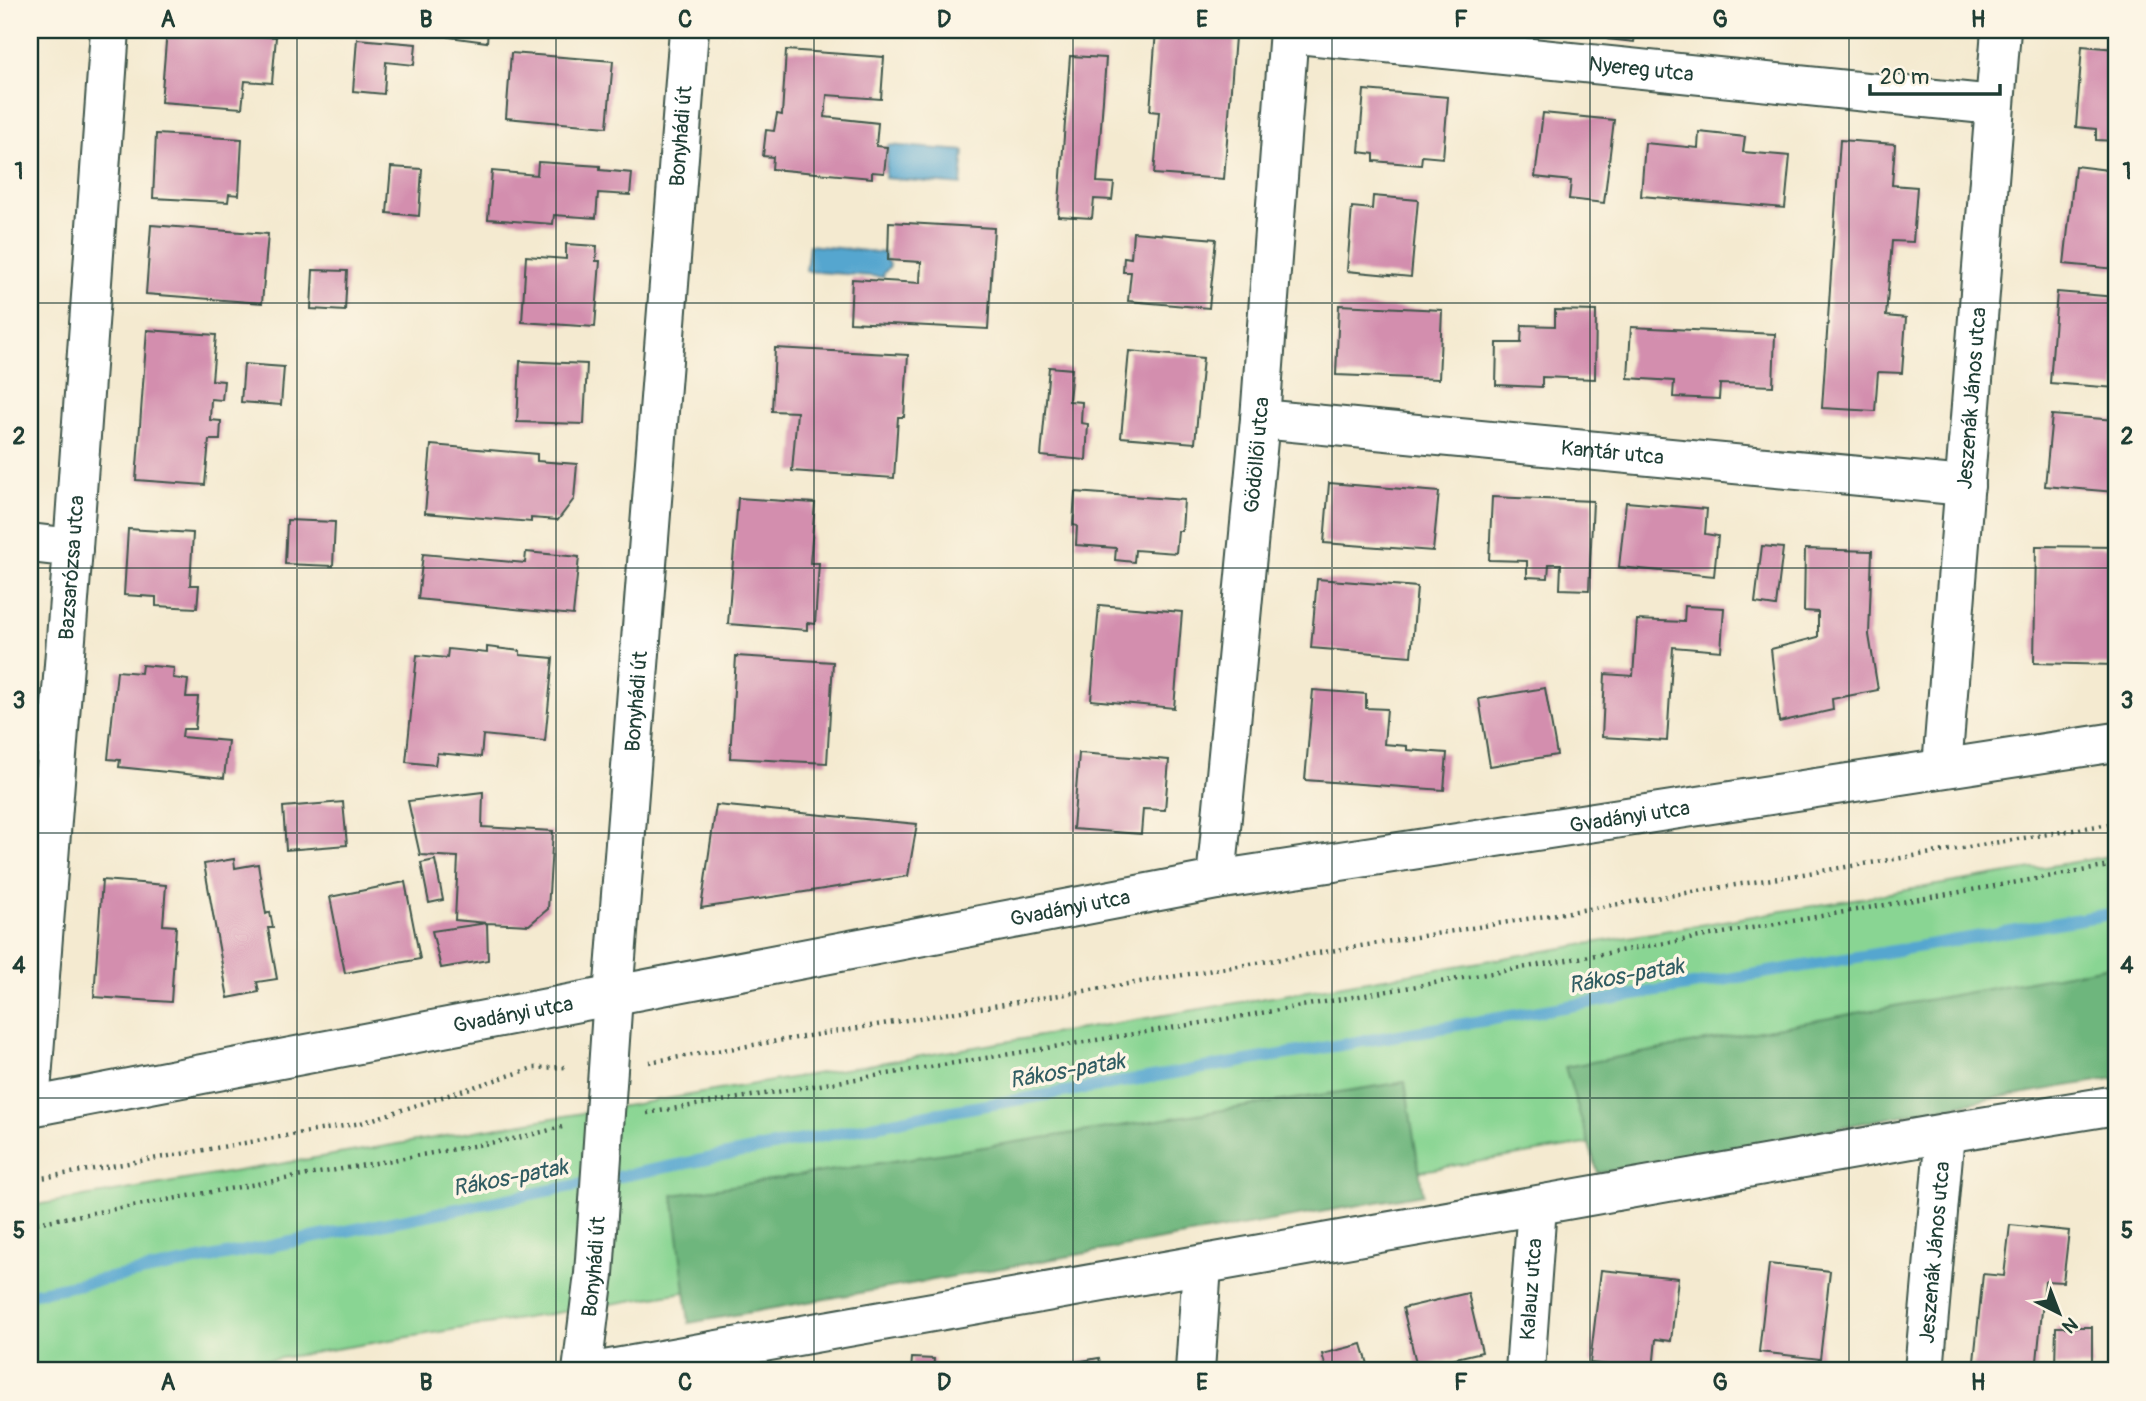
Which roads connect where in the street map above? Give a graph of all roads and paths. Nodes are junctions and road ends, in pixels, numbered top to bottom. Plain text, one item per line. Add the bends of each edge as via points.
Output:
1 (110, 30) edge
2 (689, 30) edge
3 (2001, 30) edge
4 (1289, 31) edge
5 (1994, 105) junction
6 (1260, 419) junction
7 (1965, 486) junction
8 (30, 542) edge
9 (73, 548) junction
10 (2116, 742) edge
11 (1942, 768) junction
12 (2116, 823) edge
13 (2116, 865) edge
14 (1216, 880) junction
15 (613, 996) junction
16 (609, 1065) junction
17 (2116, 1105) edge
18 (30, 1106) edge
19 (604, 1129) junction
20 (1945, 1133) junction
21 (30, 1180) edge
22 (1537, 1206) junction
23 (30, 1224) edge
24 (1202, 1265) junction
25 (582, 1371) edge
26 (599, 1371) edge
27 (1195, 1371) edge
28 (1525, 1371) edge
29 (1924, 1371) edge

1 - 9 street, Bazsarózsa utca
2 - 15 street, Bonyhádi út
3 - 5 street, Jeszenák János utca
4 - 5 street, Nyereg utca
4 - 6 street, Gödöllői utca
5 - 7 street, Jeszenák János utca
6 - 7 street, Kantár utca
6 - 14 street, Gödöllői utca
7 - 11 street, Jeszenák János utca
8 - 9 street
9 - 18 street, Bazsarózsa utca
10 - 11 street, Gvadányi utca
11 - 14 street, Gvadányi utca
12 - 16 path via 671,1060
13 - 19 path
14 - 15 street, Gvadányi utca
15 - 16 street, Bonyhádi út
15 - 18 street, Gvadányi utca
16 - 19 street, Bonyhádi út
16 - 21 path via 533,1068 361,1123
17 - 20 street
19 - 23 path via 551,1129
19 - 25 street, Bonyhádi út
20 - 22 street
20 - 29 street, Jeszenák János utca
22 - 24 street
22 - 28 street, Kalauz utca
24 - 26 street
24 - 27 street

